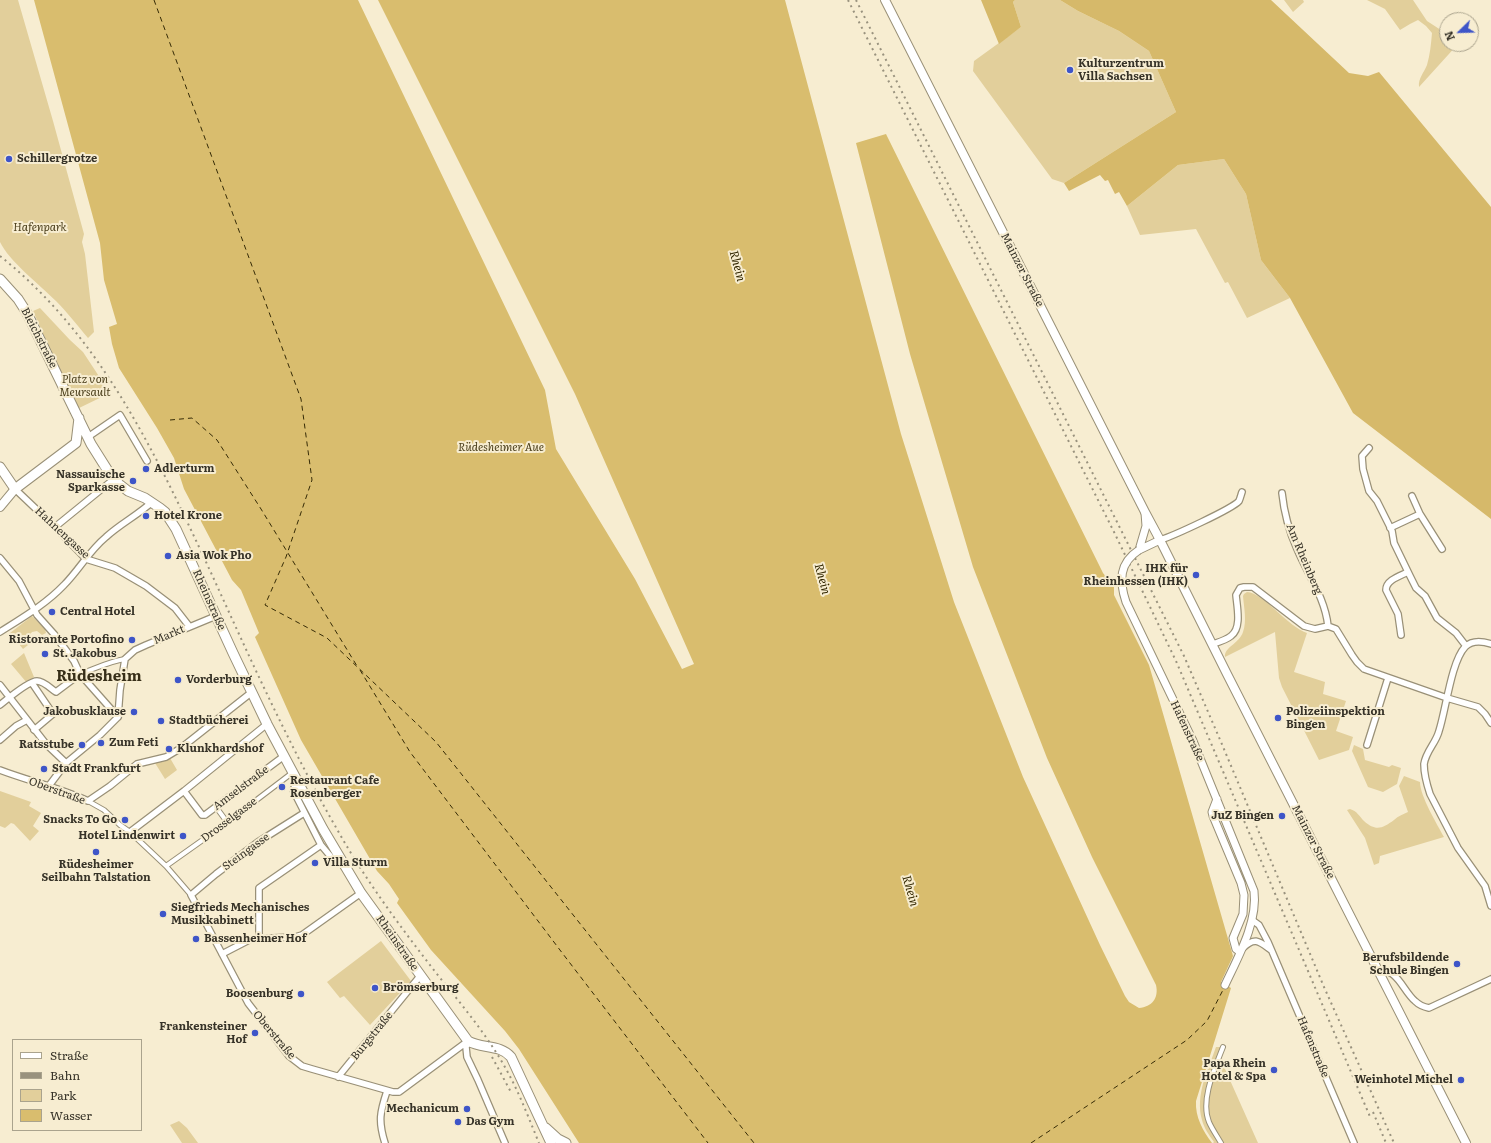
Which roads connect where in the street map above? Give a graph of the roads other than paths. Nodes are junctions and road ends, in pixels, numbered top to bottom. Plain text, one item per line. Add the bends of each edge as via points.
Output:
1 (885, 0) edge
2 (0, 279) edge
3 (79, 418) junction
4 (90, 441) junction
5 (76, 443) junction
6 (1370, 448) dead end
7 (147, 461) dead end
8 (0, 467) edge
9 (114, 479) junction
10 (15, 489) junction
11 (1242, 492) dead end
12 (1282, 493) dead end
13 (1412, 496) dead end
14 (152, 502) junction
15 (0, 507) edge
16 (1145, 512) junction
17 (1420, 514) junction
18 (55, 527) junction
19 (1390, 528) junction
20 (1160, 540) junction
21 (1442, 549) dead end
22 (1139, 550) junction
23 (0, 558) edge
24 (86, 559) junction
25 (1408, 572) junction
26 (34, 610) junction
27 (216, 616) junction
28 (189, 626) junction
29 (1328, 626) junction
30 (0, 632) edge
31 (1401, 635) dead end
32 (1213, 644) junction
33 (1491, 644) edge
34 (1466, 646) junction
35 (125, 659) junction
36 (80, 674) junction
37 (1388, 678) junction
38 (32, 682) junction
39 (0, 685) edge
40 (252, 692) junction
41 (10, 696) junction
42 (1447, 698) junction
43 (0, 705) edge
44 (118, 717) junction
45 (27, 720) junction
46 (1491, 723) edge
47 (267, 724) junction
48 (34, 730) junction
49 (0, 740) edge
50 (1367, 745) dead end
51 (284, 756) junction
52 (66, 763) junction
53 (0, 770) edge
54 (292, 773) junction
55 (297, 782) junction
56 (48, 787) junction
57 (184, 791) junction
58 (1217, 799) junction
59 (88, 801) junction
60 (216, 807) junction
61 (304, 813) junction
62 (226, 822) junction
63 (130, 832) junction
64 (321, 845) junction
65 (343, 864) junction
66 (166, 866) junction
67 (362, 893) junction
68 (191, 895) junction
69 (1491, 906) edge
70 (1252, 920) junction
71 (259, 939) junction
72 (1272, 950) junction
73 (1240, 952) junction
74 (222, 954) junction
75 (1378, 971) junction
76 (420, 976) junction
77 (1491, 979) edge
78 (1225, 985) dead end
79 (468, 1041) junction
80 (1223, 1047) dead end
81 (338, 1077) junction
82 (387, 1091) junction
83 (544, 1126) junction
84 (385, 1143) edge
85 (505, 1143) edge
86 (551, 1143) edge
87 (566, 1143) edge
88 (1221, 1143) edge
89 (1354, 1143) edge
90 (1466, 1143) edge

1 - 16 main road, Mainzer Straße
2 - 3 main road, Bleichstraße via 28,313
3 - 4 main road, Bleichstraße
3 - 5 main road
4 - 5 main road
4 - 7 street via 120,415
4 - 9 main road, Rheinstraße
5 - 10 main road
6 - 19 street via 1362,456 1366,481
8 - 10 main road
9 - 14 main road, Rheinstraße via 128,491
9 - 18 street
10 - 15 main road
10 - 18 street, Hahnengasse
11 - 20 street via 1239,501 1226,509
12 - 29 street, Am Rheinberg via 1283,508 1297,549 1325,608
13 - 17 street
14 - 24 street via 105,537
14 - 27 main road, Rheinstraße via 165,512 176,529
16 - 20 main road, Mainzer Straße
16 - 22 street, Hafenstraße via 1146,526
17 - 19 street
17 - 21 street
18 - 24 street, Hahnengasse
19 - 25 street
20 - 22 street, Hafenstraße
20 - 32 main road, Mainzer Straße
22 - 58 street, Hafenstraße, bridge via 1134,553 1123,570 1121,579 1126,602 1193,741
23 - 26 street via 19,581
24 - 26 street via 64,586
24 - 28 street, Hahnengasse via 115,568 146,586 175,608
25 - 31 street via 1386,585 1398,614
25 - 34 street via 1437,618 1456,633
26 - 30 street
26 - 36 street via 74,661
27 - 28 street, Markt
27 - 40 main road, Rheinstraße
28 - 35 street, Markt via 135,650
29 - 32 street via 1315,629 1304,626 1253,587 1247,586 1240,588 1236,595 1235,631 1229,638
29 - 37 street via 1336,629 1360,666
32 - 75 main road, Mainzer Straße
33 - 34 street via 1475,642
34 - 42 street via 1457,661
35 - 36 street, Markt
35 - 44 street
36 - 38 street via 56,692 43,683
36 - 44 street
37 - 42 street
37 - 50 street
38 - 41 street
38 - 48 street via 53,714
39 - 41 street
40 - 47 main road, Rheinstraße
40 - 59 street via 181,748 166,757 137,764
41 - 43 street
41 - 45 street
42 - 46 street via 1478,707
42 - 69 street via 1437,738 1426,759 1425,773 1430,794 1450,834 1485,886
44 - 52 street
45 - 48 street
45 - 49 street
47 - 51 main road, Rheinstraße
47 - 57 street
48 - 52 street
51 - 54 main road, Rheinstraße
51 - 60 street, Amselstraße
52 - 56 street
53 - 56 street, Oberstraße
54 - 55 main road, Rheinstraße
54 - 62 street, Drosselgasse
55 - 61 street, Rheinstraße via 293,790
55 - 65 main road, Rheinstraße
56 - 59 street, Oberstraße via 69,792
57 - 60 street, Amselstraße via 202,815
57 - 63 street
58 - 70 street, Hafenstraße via 1252,883 1255,899
58 - 73 street via 1213,816 1244,896 1243,914 1233,938 1236,949
59 - 63 street, Oberstraße via 104,810
60 - 62 street
61 - 64 street, Rheinstraße
61 - 68 street, Steingasse via 258,842
62 - 66 street, Drosselgasse
63 - 66 street, Oberstraße
64 - 65 street, Rheinstraße via 336,863
64 - 71 street via 259,888
65 - 67 main road, Rheinstraße
66 - 68 street, Oberstraße
67 - 71 street via 302,935
67 - 76 main road, Rheinstraße
68 - 74 street, Oberstraße
70 - 72 street, Hafenstraße via 1259,925
70 - 73 street, Hafenstraße
71 - 74 street via 243,943
72 - 73 street via 1254,941 1249,942
72 - 89 street, Hafenstraße
73 - 78 street, Hafenstraße
74 - 81 street, Oberstraße via 248,1003 289,1056 302,1066
75 - 77 street via 1393,973 1415,1001 1429,1008
75 - 90 main road, Mainzer Straße
76 - 79 main road, Rheinstraße
76 - 81 street, Burgstraße
79 - 82 street, Oberstraße via 399,1092
79 - 83 main road via 508,1054 518,1069
79 - 85 street via 467,1057
80 - 88 street via 1206,1100 1208,1122
81 - 82 street, Oberstraße
82 - 84 street via 379,1118
83 - 86 main road
83 - 87 main road

